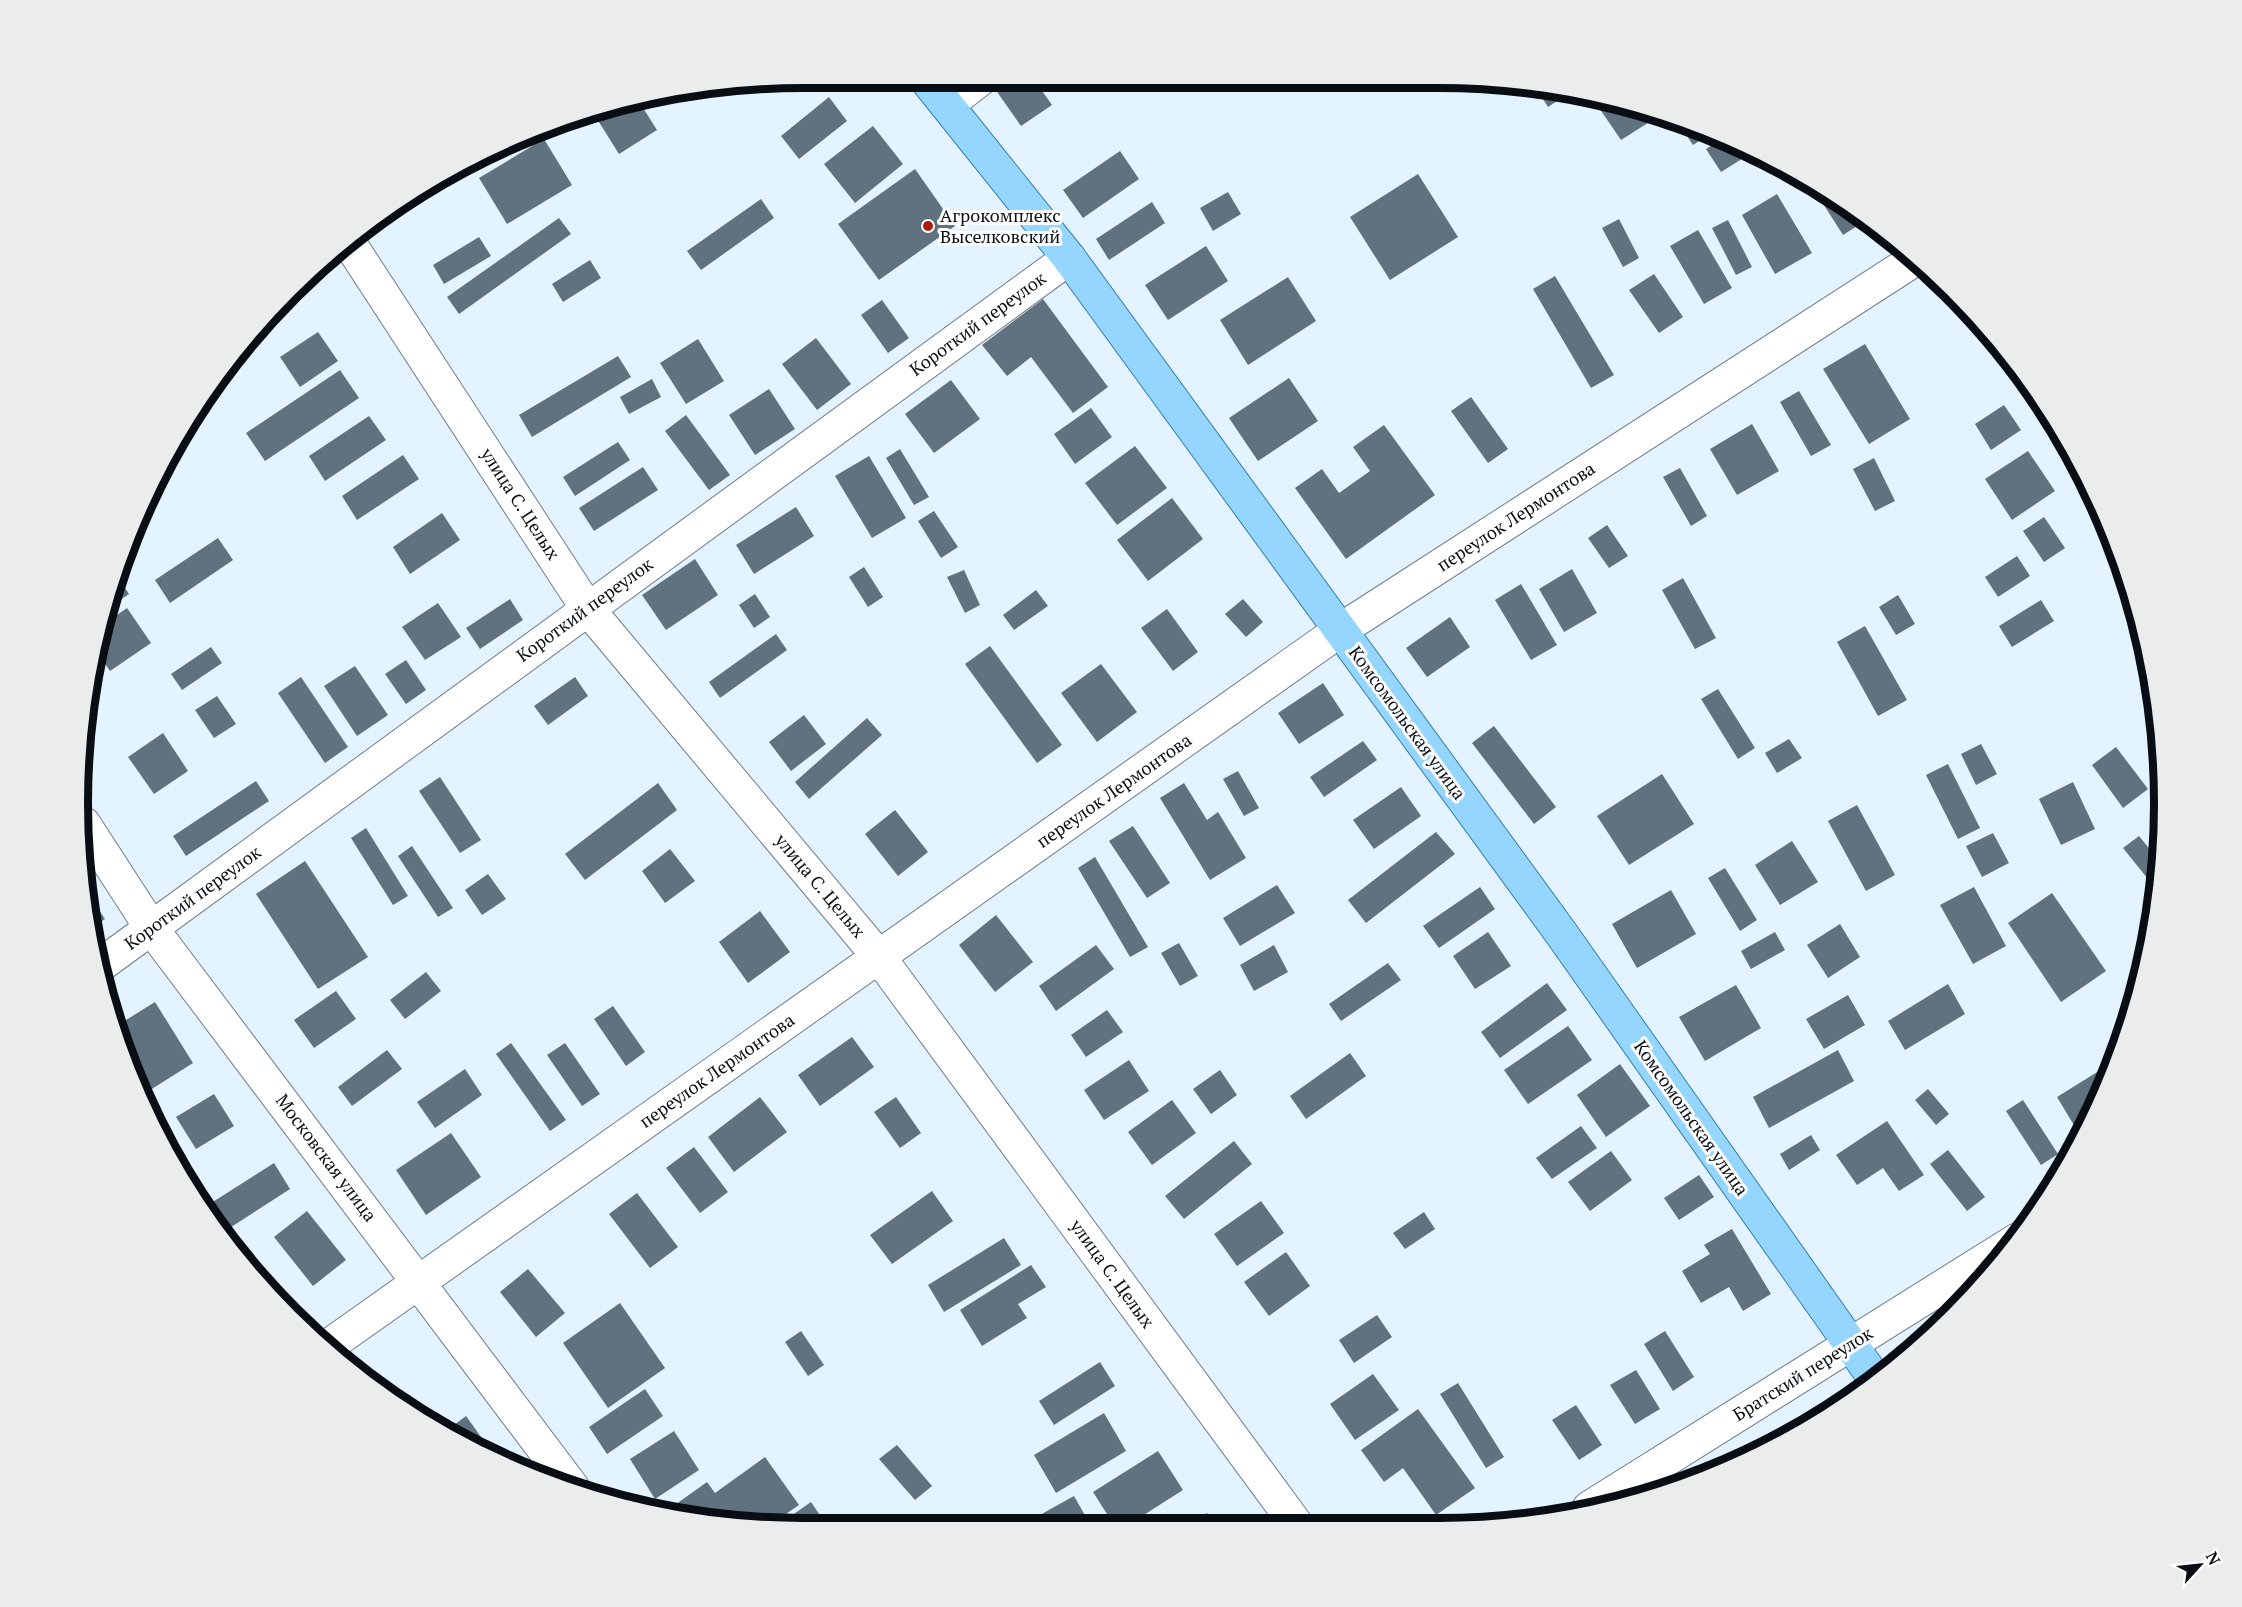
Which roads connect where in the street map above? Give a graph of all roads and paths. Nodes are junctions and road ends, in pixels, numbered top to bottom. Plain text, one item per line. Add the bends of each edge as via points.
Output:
1 (933, 88) edge
2 (969, 88) edge
3 (947, 105) junction
4 (353, 249) edge
5 (1069, 258) junction
6 (1908, 264) edge
7 (587, 608) junction
8 (1339, 631) junction
9 (89, 832) edge
10 (152, 929) junction
11 (879, 957) junction
12 (106, 961) edge
13 (1992, 1256) edge
14 (419, 1281) junction
15 (334, 1342) edge
16 (1851, 1345) junction
17 (1871, 1373) edge
18 (565, 1478) edge
19 (1604, 1499) edge
20 (1292, 1518) edge

1 - 3 main road, Комсомольская улица
2 - 3 street
3 - 5 main road, Комсомольская улица
4 - 7 street, улица С. Целых
5 - 7 street, Короткий переулок
5 - 8 main road, Комсомольская улица
6 - 8 street, переулок Лермонтова
7 - 10 street, Короткий переулок
7 - 11 street, улица С. Целых
8 - 11 street, переулок Лермонтова
8 - 16 main road, Комсомольская улица via 1561,933
9 - 10 street, Московская улица
10 - 12 street, Короткий переулок
10 - 14 street, Московская улица
11 - 14 street, переулок Лермонтова
11 - 20 street, улица С. Целых
13 - 16 street, Братский переулок
14 - 15 street, переулок Лермонтова
14 - 18 street, Московская улица
16 - 17 main road, Комсомольская улица
16 - 19 street, Братский переулок

